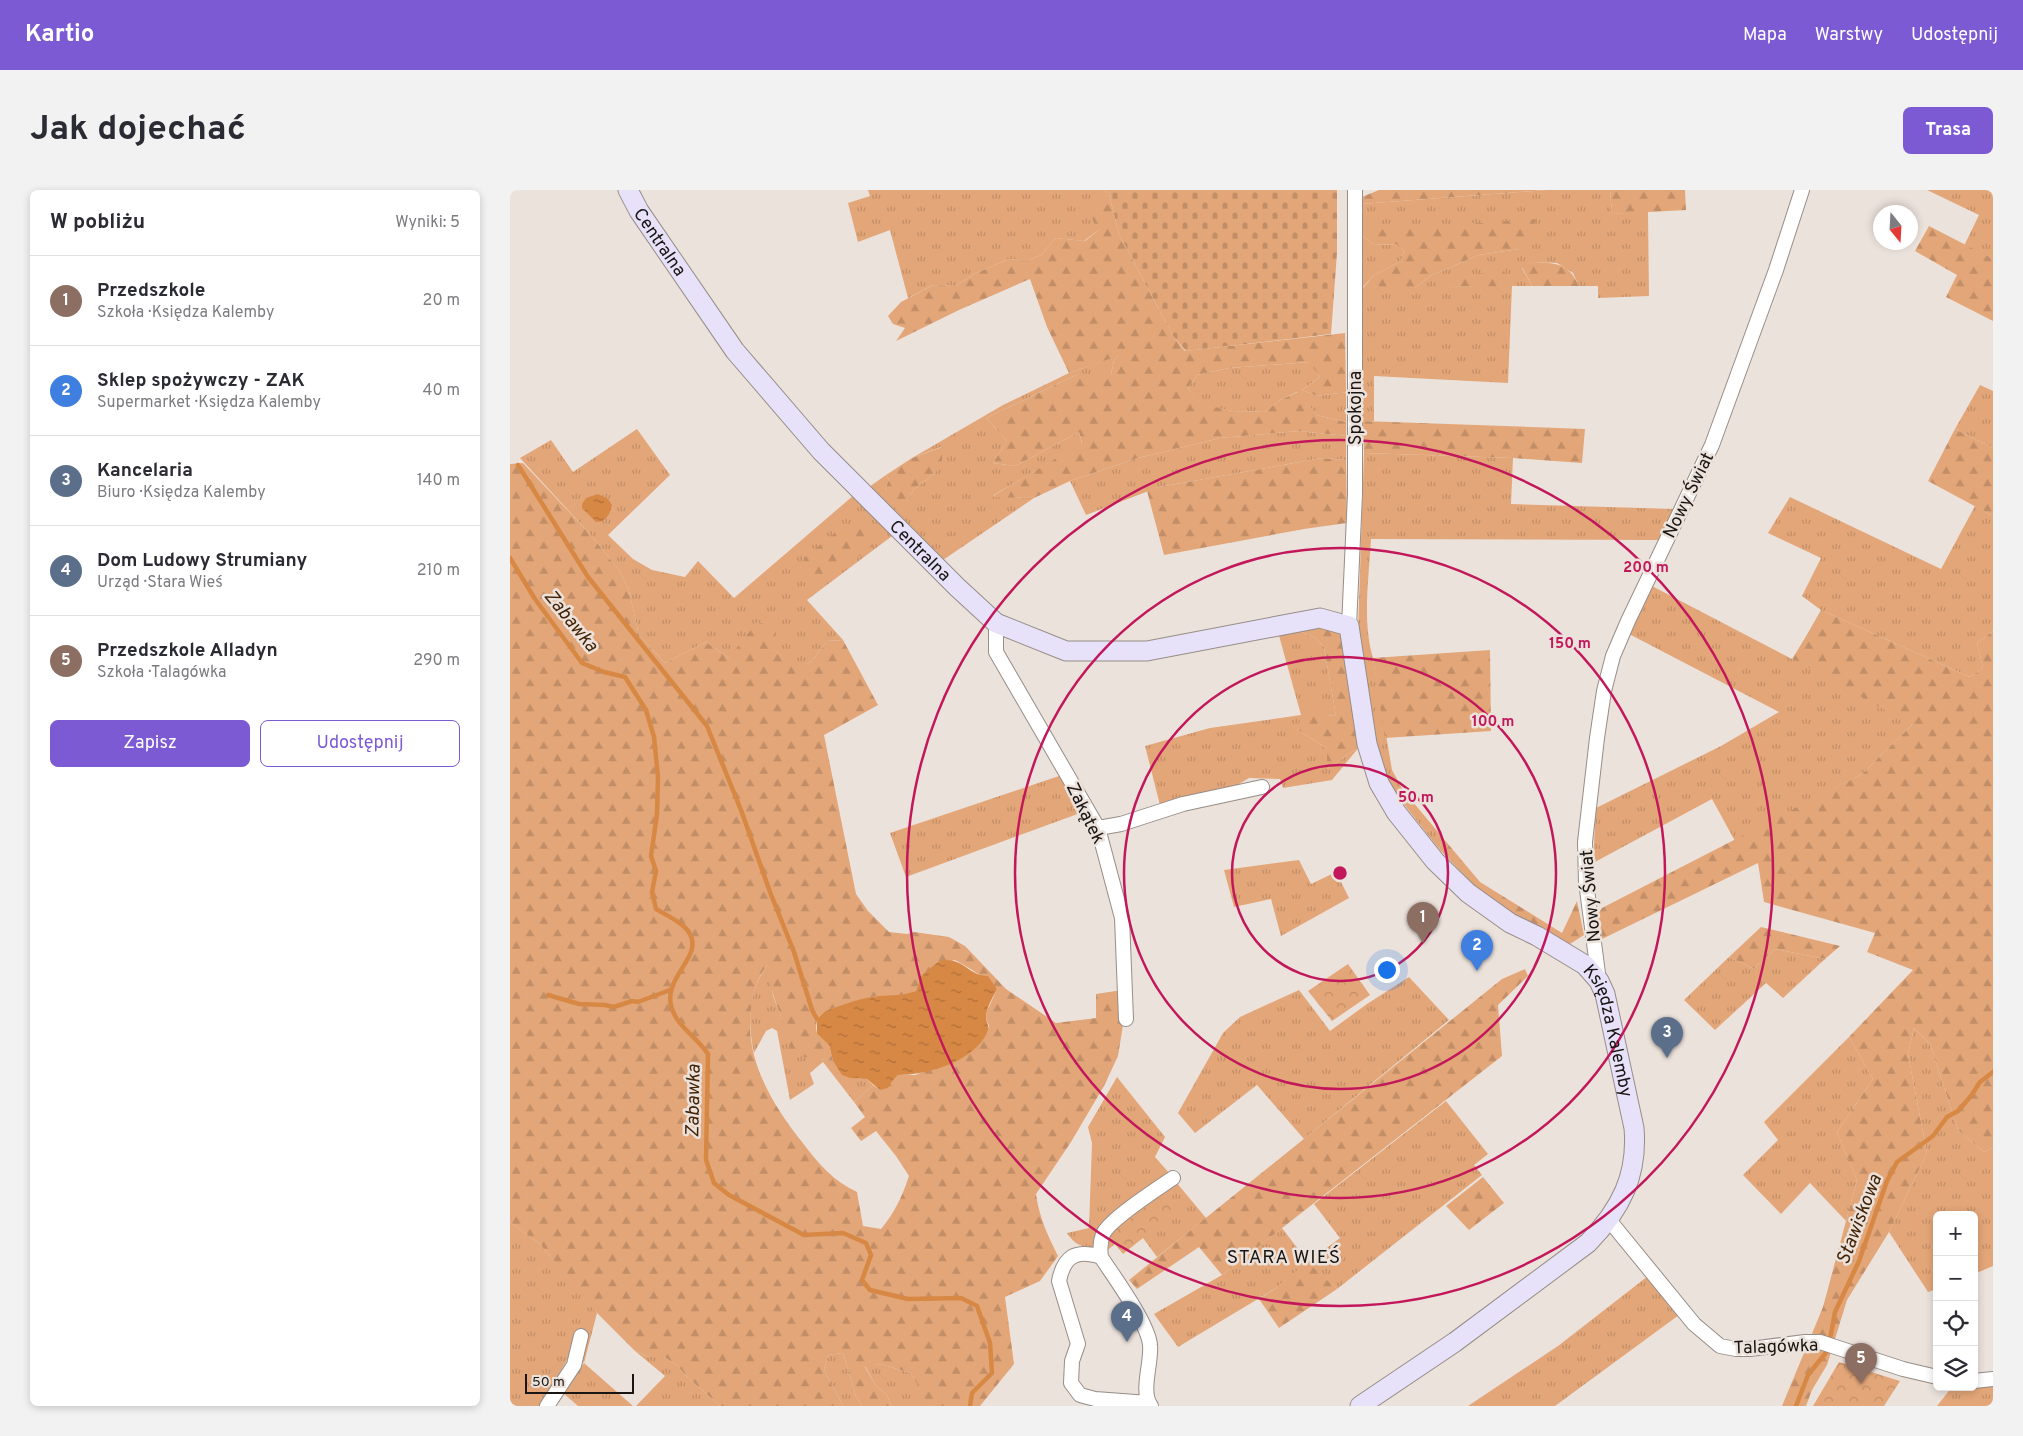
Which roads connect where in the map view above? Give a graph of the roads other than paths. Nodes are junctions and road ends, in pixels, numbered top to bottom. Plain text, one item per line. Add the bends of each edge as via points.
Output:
1 (628, 190) edge
2 (1355, 190) edge
3 (1802, 190) edge
4 (996, 623) junction
5 (1349, 626) junction
6 (1262, 787) dead end
7 (1098, 828) junction
8 (1599, 981) junction
9 (1126, 1019) dead end
10 (1173, 1178) dead end
11 (1609, 1220) junction
12 (1101, 1257) junction
13 (581, 1336) dead end
14 (1933, 1376) edge
15 (1993, 1379) edge
16 (1978, 1381) edge
17 (1150, 1404) edge
18 (546, 1406) edge
19 (1360, 1406) edge

1 - 4 street, Centralna via 663,248 737,354 821,451
2 - 5 street, Spokojna via 1355,494
3 - 8 street, Nowy Świat via 1712,446 1628,621 1613,656 1604,691 1585,842 1586,882
4 - 5 street, Centralna via 1066,651 1147,651 1320,618
4 - 7 street, Zakątek via 996,652
5 - 8 street, Księdza Kalemby via 1367,744 1379,783 1396,812 1435,861 1468,893 1510,923 1585,965
6 - 7 street via 1183,804
7 - 9 street, Zakątek via 1122,918
8 - 11 street, Księdza Kalemby via 1605,994 1636,1146 1626,1189
10 - 12 street via 1112,1224 1103,1234
11 - 14 street, Talagówka via 1694,1324 1720,1346 1736,1350 1820,1342
11 - 19 street, Księdza Kalemby via 1588,1242 1522,1293 1428,1362
12 - 17 street via 1139,1317 1150,1344 1147,1383
12 - 17 street via 1090,1253 1076,1254 1064,1263 1059,1281 1078,1344 1072,1361 1071,1383 1080,1395 1095,1399
13 - 18 street via 574,1365
15 - 16 street

